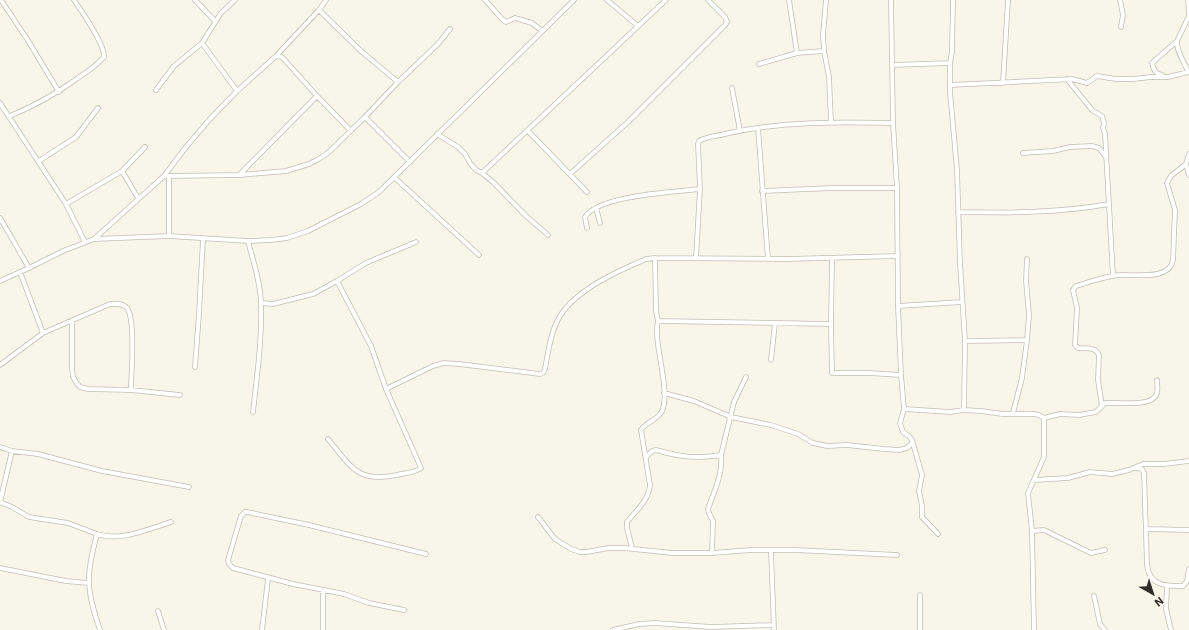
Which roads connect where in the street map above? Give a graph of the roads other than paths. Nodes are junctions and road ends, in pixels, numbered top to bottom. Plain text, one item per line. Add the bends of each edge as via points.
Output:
1 (1, 0) edge
2 (74, 0) edge
3 (195, 0) edge
4 (235, 0) edge
5 (326, 0) edge
6 (485, 0) edge
7 (574, 0) edge
8 (608, 0) edge
9 (666, 0) edge
10 (708, 0) edge
11 (789, 0) edge
12 (826, 0) edge
13 (891, 0) edge
14 (953, 0) edge
15 (1008, 0) edge
16 (1120, 0) edge
17 (1188, 0) edge
18 (568, 2) edge
19 (319, 10) junction
20 (216, 21) junction
21 (1188, 22) edge
22 (638, 26) junction
23 (1121, 27) dead end
24 (450, 29) dead end
25 (542, 32) junction
26 (1177, 41) junction
27 (202, 43) junction
28 (824, 51) junction
29 (797, 53) junction
30 (276, 56) junction
31 (950, 63) junction
32 (759, 64) dead end
33 (892, 66) junction
34 (1189, 72) edge
35 (1168, 77) junction
36 (1067, 79) junction
37 (398, 82) junction
38 (1003, 83) junction
39 (950, 85) junction
40 (732, 88) dead end
41 (156, 90) dead end
42 (237, 91) junction
43 (59, 92) junction
44 (317, 96) junction
45 (0, 103) edge
46 (98, 108) dead end
47 (10, 116) junction
48 (365, 117) junction
49 (831, 122) junction
50 (893, 124) junction
51 (758, 128) junction
52 (350, 130) junction
53 (528, 131) junction
54 (740, 131) junction
55 (437, 134) junction
56 (145, 147) dead end
57 (1023, 153) dead end
58 (1189, 154) edge
59 (1106, 157) junction
60 (39, 161) junction
61 (410, 162) junction
62 (1186, 164) junction
63 (122, 171) junction
64 (482, 173) junction
65 (570, 174) junction
66 (240, 175) junction
67 (1189, 175) edge
68 (167, 176) junction
69 (395, 178) junction
70 (897, 188) junction
71 (700, 189) junction
72 (762, 191) junction
73 (587, 192) dead end
74 (138, 198) junction
75 (66, 204) junction
76 (1109, 204) junction
77 (596, 208) junction
78 (958, 212) junction
79 (0, 218) edge
80 (600, 222) dead end
81 (587, 228) dead end
82 (548, 235) dead end
83 (169, 236) junction
84 (94, 239) junction
85 (202, 239) junction
86 (248, 241) junction
87 (85, 242) junction
88 (416, 242) dead end
89 (479, 255) dead end
90 (898, 256) junction
91 (655, 258) junction
92 (696, 258) junction
93 (832, 258) junction
94 (768, 259) junction
95 (1027, 259) dead end
96 (29, 268) junction
97 (20, 272) junction
98 (1113, 276) junction
99 (0, 281) edge
100 (338, 281) junction
101 (962, 302) junction
102 (262, 303) junction
103 (898, 306) junction
104 (72, 320) junction
105 (658, 321) junction
106 (775, 323) junction
107 (831, 324) junction
108 (43, 333) junction
109 (1027, 340) junction
110 (965, 341) junction
111 (771, 360) dead end
112 (0, 365) edge
113 (195, 367) dead end
114 (901, 375) junction
115 (746, 377) dead end
116 (1157, 380) dead end
117 (386, 389) junction
118 (131, 390) junction
119 (664, 393) junction
120 (180, 395) dead end
121 (1102, 406) junction
122 (904, 409) junction
123 (964, 410) junction
124 (253, 412) dead end
125 (1014, 413) junction
126 (731, 417) junction
127 (1044, 418) junction
128 (328, 439) dead end
129 (912, 443) junction
130 (0, 447) edge
131 (12, 451) junction
132 (721, 455) junction
133 (646, 457) junction
134 (1189, 461) edge
135 (1136, 468) junction
136 (1034, 480) junction
137 (189, 487) dead end
138 (0, 502) edge
139 (538, 517) dead end
140 (171, 522) dead end
141 (1146, 529) junction
142 (1189, 530) edge
143 (1032, 531) junction
144 (97, 534) junction
145 (938, 534) dead end
146 (632, 548) junction
147 (1105, 550) dead end
148 (771, 551) junction
149 (712, 553) junction
150 (426, 554) dead end
151 (897, 554) dead end
152 (0, 568) edge
153 (1189, 569) edge
154 (268, 579) junction
155 (88, 583) junction
156 (1167, 586) junction
157 (323, 590) junction
158 (920, 595) dead end
159 (1094, 596) dead end
160 (404, 610) dead end
161 (158, 611) dead end
162 (774, 628) edge
163 (100, 630) edge
164 (164, 630) edge
165 (262, 630) edge
166 (323, 630) edge
167 (613, 630) edge
168 (920, 630) edge
169 (1034, 630) edge
170 (1105, 630) edge
171 (1171, 630) edge

1 - 43 street
2 - 43 street via 105,54 103,59
3 - 20 street
4 - 20 street
5 - 19 street
6 - 25 street via 506,22 514,18 529,22
7 - 18 street
8 - 22 street
9 - 22 street
10 - 65 street via 727,20 725,25 628,122
11 - 29 street
12 - 28 street
13 - 33 street
14 - 31 street
15 - 38 street
16 - 23 street via 1123,15
17 - 21 street
18 - 25 street
19 - 30 street
19 - 37 street via 362,52
20 - 27 street
21 - 26 street
22 - 53 street
24 - 37 street
25 - 55 street
26 - 34 street via 1177,48
26 - 35 street via 1152,62 1152,68 1159,75
27 - 41 street via 174,66
27 - 42 street
28 - 29 street
28 - 49 street via 829,77
29 - 32 street
30 - 42 street
30 - 44 street via 282,57
31 - 33 street
31 - 39 street
33 - 50 street
34 - 35 street
35 - 36 street via 1125,79 1100,75 1087,83
36 - 38 street
36 - 59 street via 1092,110 1102,116
37 - 48 street
38 - 39 street
39 - 78 street
40 - 54 street
42 - 68 street via 186,147
43 - 47 street
44 - 52 street
44 - 66 street
45 - 47 street
46 - 60 street via 76,137
47 - 60 street
48 - 52 street
48 - 61 street
49 - 50 street
49 - 51 street
50 - 70 street
51 - 54 street
51 - 72 street
52 - 66 street via 329,152 309,164 286,171
53 - 64 street
53 - 65 street
54 - 71 street via 699,141
55 - 61 street
55 - 64 street via 458,147 476,170
56 - 63 street
57 - 59 street via 1092,146 1099,148
58 - 62 street
59 - 76 street
60 - 75 street
61 - 69 street
62 - 67 street
62 - 98 street via 1171,176 1167,183 1175,210 1172,266 1162,273
63 - 74 street
63 - 75 street
64 - 82 street
65 - 73 street
66 - 68 street
68 - 74 street
68 - 83 street
69 - 86 street via 361,204 308,231 287,238
69 - 89 street
70 - 72 street
70 - 90 street
71 - 77 street via 626,197
71 - 92 street
72 - 94 street
74 - 84 street
75 - 87 street
76 - 78 street via 1056,210
76 - 98 street
77 - 80 street
77 - 81 street via 585,217
78 - 101 street
79 - 96 street
83 - 84 street
83 - 85 street
84 - 87 street
85 - 86 street
85 - 113 street
86 - 102 street
87 - 96 street
88 - 100 street via 366,263
90 - 93 street
90 - 103 street
91 - 92 street
91 - 105 street
91 - 117 street via 646,259 593,285 575,299 560,317 543,373 444,363
92 - 94 street
93 - 94 street
93 - 107 street
95 - 109 street
96 - 97 street
97 - 99 street
97 - 108 street
98 - 121 street via 1076,286 1073,290 1076,308 1076,345 1078,348 1094,349 1099,355 1098,380
100 - 102 street via 313,294 278,303
100 - 117 street via 371,346
101 - 103 street
101 - 110 street
102 - 124 street
103 - 114 street
104 - 108 street
104 - 118 street via 73,377 80,387
104 - 118 street via 110,304 118,303 128,309 132,322
105 - 106 street
105 - 119 street
106 - 107 street
106 - 111 street
107 - 114 street via 832,373
108 - 112 street
109 - 110 street
109 - 125 street
110 - 123 street
114 - 122 street
115 - 126 street
116 - 121 street via 1158,390 1152,399 1133,404 1105,403
117 - 128 street via 421,465 420,469 385,477 368,477 355,470
118 - 120 street
119 - 126 street via 694,401
119 - 133 street via 660,414 641,430
121 - 127 street via 1090,414 1060,414
122 - 123 street via 950,412
122 - 129 street via 901,428
123 - 125 street
125 - 127 street via 1039,415
126 - 129 street via 770,425 798,434 813,443 827,446 847,445 899,450 907,448
126 - 132 street
127 - 136 street via 1044,457
129 - 145 street via 922,475 919,494 922,501 922,517
130 - 131 street
131 - 137 street via 38,454 102,471
131 - 138 street
132 - 133 street via 688,458 656,450
132 - 149 street via 719,480 708,509 713,521
133 - 146 street via 649,491 643,505 627,522
134 - 135 street via 1143,464
135 - 136 street via 1112,474 1090,472 1068,478
135 - 141 street via 1144,472
136 - 143 street via 1028,493
138 - 144 street via 29,517 68,523
139 - 146 street via 555,539 571,549 587,552 608,548
140 - 144 street via 122,536 106,537
141 - 142 street
141 - 156 street via 1149,575 1158,583
143 - 147 street via 1044,530 1090,554
143 - 169 street
144 - 155 street
146 - 149 street via 672,553
148 - 149 street
148 - 151 street
148 - 162 street
150 - 154 street via 245,512 241,516 229,564 233,568
152 - 155 street
153 - 156 street via 1186,584
154 - 157 street
154 - 165 street
155 - 163 street
156 - 171 street via 1166,609
157 - 160 street
157 - 166 street
158 - 168 street
159 - 170 street via 1100,624
161 - 164 street
162 - 167 street via 711,627 655,622

